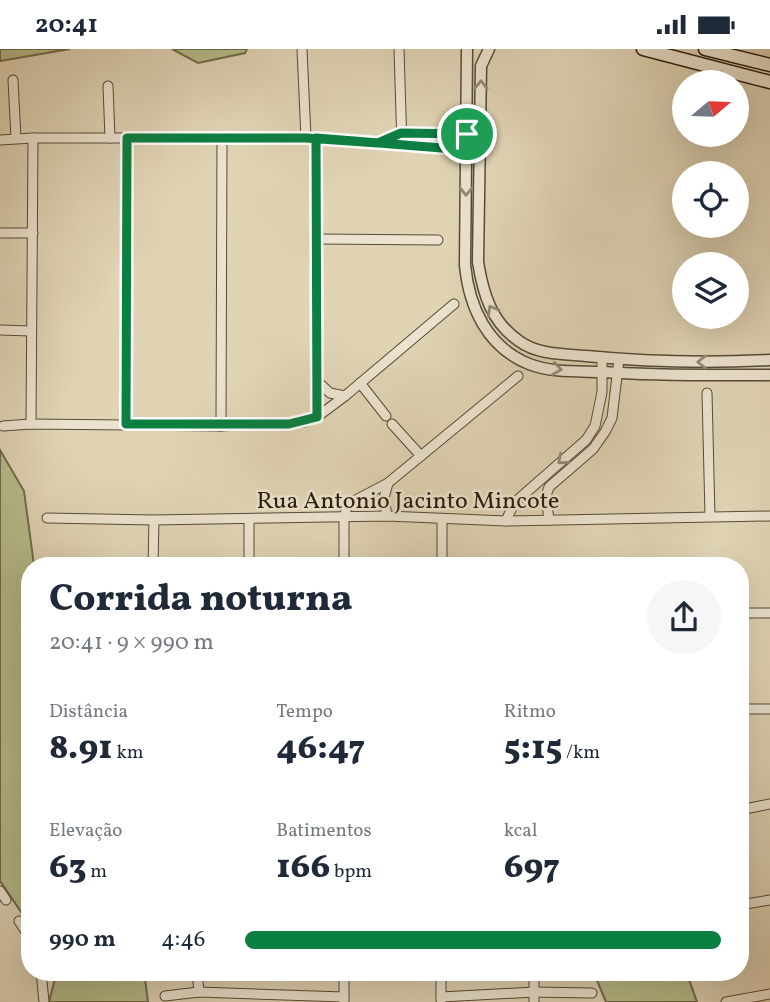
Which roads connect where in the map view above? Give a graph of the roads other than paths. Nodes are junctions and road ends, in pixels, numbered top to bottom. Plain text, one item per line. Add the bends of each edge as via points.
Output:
1 (302, 49) edge
2 (399, 49) edge
3 (467, 49) edge
4 (489, 49) edge
5 (643, 49) edge
6 (705, 49) edge
7 (770, 65) edge
8 (13, 80) dead end
9 (770, 82) edge
10 (108, 86) dead end
11 (401, 133) junction
12 (467, 134) junction
13 (16, 138) junction
14 (33, 138) junction
15 (110, 138) junction
16 (127, 138) junction
17 (306, 138) junction
18 (316, 138) junction
19 (222, 139) junction
20 (0, 140) edge
21 (378, 143) junction
22 (402, 146) junction
23 (467, 150) junction
24 (0, 233) edge
25 (33, 233) junction
26 (317, 239) junction
27 (438, 240) dead end
28 (454, 304) dead end
29 (0, 330) edge
30 (31, 331) junction
31 (602, 357) junction
32 (619, 359) junction
33 (770, 360) edge
34 (601, 372) junction
35 (618, 373) junction
36 (770, 375) edge
37 (518, 376) dead end
38 (316, 380) junction
39 (360, 383) junction
40 (708, 393) dead end
41 (345, 396) junction
42 (317, 417) junction
43 (31, 424) junction
44 (126, 424) junction
45 (3, 426) dead end
46 (221, 426) junction
47 (421, 456) junction
48 (388, 483) junction
49 (368, 494) junction
50 (387, 516) junction
51 (710, 516) junction
52 (770, 516) edge
53 (344, 517) junction
54 (367, 517) junction
55 (47, 518) dead end
56 (249, 519) junction
57 (153, 520) junction
58 (442, 520) junction
59 (549, 520) junction
60 (506, 521) junction
61 (153, 557) edge
62 (249, 557) edge
63 (344, 557) edge
64 (442, 557) edge
65 (749, 613) edge
66 (770, 613) edge
67 (749, 709) edge
68 (770, 709) edge
69 (770, 804) edge
70 (749, 808) edge
71 (0, 891) edge
72 (6, 900) dead end
73 (770, 900) edge
74 (749, 904) edge
75 (19, 921) dead end
76 (21, 924) edge
77 (42, 981) edge
78 (198, 981) edge
79 (344, 981) edge
80 (441, 981) edge
81 (199, 992) junction
82 (592, 993) dead end
83 (770, 994) edge
84 (164, 996) dead end
85 (534, 997) edge
86 (441, 999) edge
87 (344, 1000) edge
88 (44, 1002) edge
89 (726, 1002) edge

1 - 17 street
2 - 11 street
3 - 12 street
31 -> 4 street via 541,352 520,342 488,306 478,262 481,66
5 - 9 main road
6 - 7 main road
8 - 13 street
10 - 15 street
11 - 12 street
11 - 21 street
11 - 22 street
12 - 23 street
13 - 14 street
13 - 20 street
14 - 15 street
14 - 25 street
15 - 16 street
16 - 19 street
16 - 44 street
17 - 18 street
17 - 19 street
18 - 21 street
18 - 26 street
19 - 46 street
21 - 22 street
22 - 23 street
23 -> 34 street via 465,265 467,287 480,322 502,347 529,364
24 - 25 street
25 - 30 street
26 - 27 street
26 - 38 street
28 - 39 street
29 - 30 street
30 - 43 street
31 - 32 street
31 - 34 street
33 -> 32 street
32 - 35 street
34 - 35 street
34 -> 60 street via 599,416 586,440 514,503
35 - 36 street
35 - 59 street via 612,418 593,449 550,487 546,496
37 - 47 street
38 - 41 street via 330,393
38 - 42 street
39 - 41 street
39 - 47 street
40 - 51 street
41 - 42 street
42 - 46 street via 289,424
43 - 44 street
43 - 45 street
44 - 46 street
47 - 48 street
48 - 49 street
48 - 50 street via 384,498
49 - 53 street via 348,505
49 - 54 street
50 - 54 street, Rua Antonio Jacinto Mincote
50 - 58 street, Rua Antonio Jacinto Mincote
51 - 52 street, Rua Antonio Jacinto Mincote
51 - 59 street, Rua Antonio Jacinto Mincote
53 - 54 street, Rua Antonio Jacinto Mincote
53 - 56 street, Rua Antonio Jacinto Mincote
53 - 63 street
55 - 57 street, Rua Antonio Jacinto Mincote
56 - 57 street, Rua Antonio Jacinto Mincote
56 - 62 street
57 - 61 street
58 - 60 street, Rua Antonio Jacinto Mincote
58 - 64 street
59 - 60 street, Rua Antonio Jacinto Mincote
65 - 66 street
67 - 68 street
69 - 70 street
71 - 72 street
73 - 74 street
75 - 76 street
77 - 88 street
78 - 81 street
79 - 87 street
80 - 86 street
81 - 84 street
81 - 87 street
82 - 85 street
83 - 89 street
85 - 86 street

